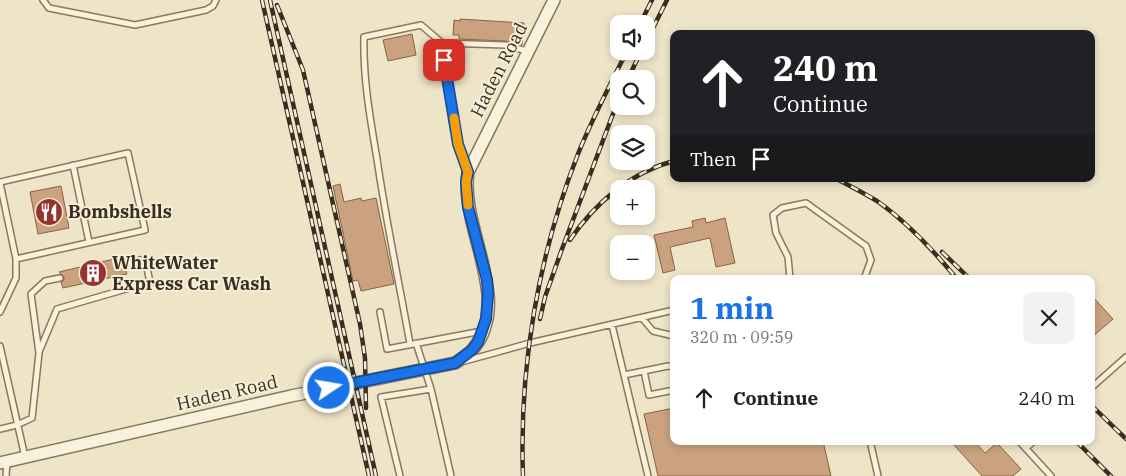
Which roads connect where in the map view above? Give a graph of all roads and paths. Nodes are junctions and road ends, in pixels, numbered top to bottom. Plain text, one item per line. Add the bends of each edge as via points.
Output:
1 (43, 0) edge
2 (216, 0) edge
3 (554, 0) edge
4 (442, 43) junction
5 (528, 51) junction
6 (73, 165) junction
7 (468, 172) junction
8 (0, 182) edge
9 (89, 242) junction
10 (16, 259) junction
11 (124, 264) dead end
12 (790, 275) edge
13 (865, 275) edge
14 (60, 278) dead end
15 (670, 311) edge
16 (0, 312) edge
17 (380, 312) dead end
18 (642, 318) junction
19 (612, 325) junction
20 (483, 331) junction
21 (670, 335) edge
22 (413, 344) junction
23 (0, 346) edge
24 (39, 353) junction
25 (1126, 357) edge
26 (455, 363) junction
27 (670, 366) edge
28 (424, 371) junction
29 (644, 371) junction
30 (624, 375) junction
31 (1095, 384) edge
32 (431, 389) junction
33 (670, 391) edge
34 (17, 425) junction
35 (0, 429) edge
36 (871, 445) edge
37 (1023, 445) edge
38 (1029, 445) edge
39 (1026, 448) junction
40 (25, 458) junction
41 (3, 462) edge
42 (6, 476) edge
43 (400, 476) edge
44 (451, 476) edge
45 (648, 476) edge
46 (878, 476) edge
47 (1051, 476) edge

1 - 2 lane via 49,8 135,25 206,10
3 - 5 street, Haden Road
4 - 5 lane via 505,45
4 - 7 lane via 458,144
4 - 22 lane via 421,25 364,37 366,95 384,207
5 - 7 street, Haden Road
6 - 8 lane
6 - 9 lane
6 - 9 lane via 128,153 143,220 145,230
7 - 20 street, Haden Road via 468,207 487,280 488,308
8 - 10 lane
9 - 10 lane
10 - 16 lane via 16,278
11 - 24 lane via 145,259 150,282 57,309
12 - 13 lane via 788,256 776,233 773,215 782,208 806,203 866,246 871,260
14 - 24 lane via 45,281 31,294
15 - 18 lane
17 - 22 lane via 387,349
18 - 19 lane
18 - 21 lane via 653,331
19 - 26 lane
19 - 30 lane
20 - 22 lane
20 - 26 street, Haden Road via 472,350
22 - 28 lane
23 - 34 lane
24 - 34 lane via 32,418
25 - 31 lane
26 - 28 street, Haden Road
27 - 29 lane
28 - 32 lane
28 - 40 street, Haden Road via 291,396
29 - 30 lane
29 - 33 lane via 649,395
30 - 45 lane
32 - 43 lane via 381,397
32 - 44 lane
34 - 35 lane
34 - 40 lane
36 - 46 lane
37 - 39 lane
38 - 39 lane
39 - 47 lane
40 - 41 street, Haden Road
41 - 42 lane

